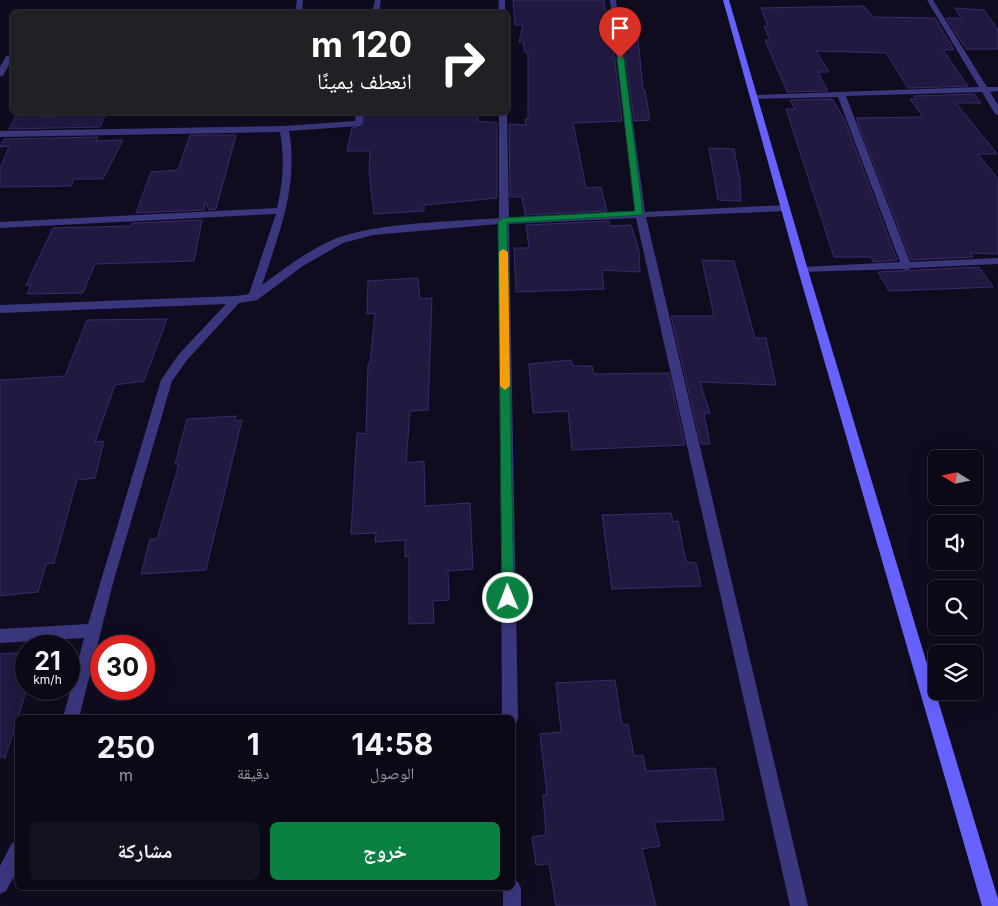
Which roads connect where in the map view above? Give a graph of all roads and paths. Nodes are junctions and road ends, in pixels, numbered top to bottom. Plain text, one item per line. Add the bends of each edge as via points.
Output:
1 (613, 0) edge
2 (726, 0) edge
3 (930, 0) edge
4 (10, 59) edge
5 (0, 74) edge
6 (984, 89) junction
7 (998, 89) edge
8 (841, 94) junction
9 (755, 98) junction
10 (998, 112) edge
11 (360, 115) edge
12 (503, 115) edge
13 (284, 128) junction
14 (0, 134) edge
15 (786, 208) junction
16 (281, 211) junction
17 (640, 213) junction
18 (503, 221) junction
19 (0, 225) edge
20 (998, 261) edge
21 (906, 267) junction
22 (803, 270) junction
23 (253, 296) junction
24 (236, 300) junction
25 (1, 311) edge
26 (93, 631) junction
27 (0, 636) edge
28 (72, 715) edge
29 (510, 715) edge
30 (15, 855) edge
31 (0, 885) edge
32 (512, 890) edge
33 (512, 906) edge
34 (799, 906) edge
35 (991, 906) edge

1 - 17 street
2 - 9 street
3 - 6 street
4 - 5 street
6 - 7 street
6 - 8 street
6 - 10 street
8 - 9 street
8 - 21 street
9 - 15 street
11 - 13 street via 359,122
12 - 18 street
13 - 14 street
13 - 16 street via 289,163
15 - 17 street
15 - 22 street
16 - 19 street
16 - 23 street
17 - 18 street
17 - 34 street
18 - 23 street via 373,232 339,241
18 - 29 street
20 - 21 street
21 - 22 street
22 - 35 street
23 - 24 street
24 - 25 street
24 - 26 street via 183,357 167,380
26 - 27 street
26 - 28 street
30 - 31 street
32 - 33 street

